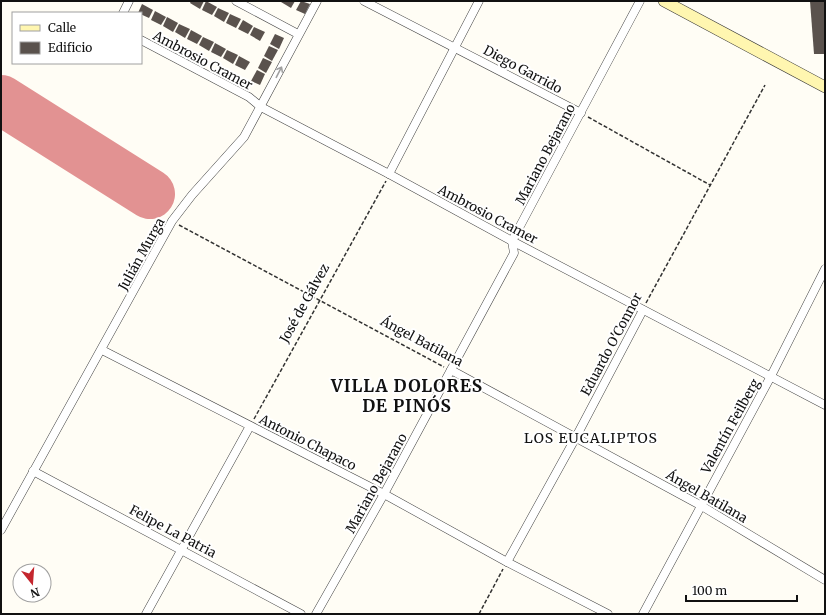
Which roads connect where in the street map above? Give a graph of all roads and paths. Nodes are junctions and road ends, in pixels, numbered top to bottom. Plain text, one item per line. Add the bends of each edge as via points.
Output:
1 (129, 1) edge
2 (236, 1) edge
3 (316, 1) edge
4 (364, 1) edge
5 (479, 1) edge
6 (640, 1) edge
7 (664, 1) edge
8 (124, 12) edge
9 (298, 34) junction
10 (142, 41) edge
11 (456, 47) junction
12 (765, 85) dead end
13 (825, 87) edge
14 (261, 107) junction
15 (581, 113) junction
16 (389, 174) junction
17 (711, 185) junction
18 (172, 221) junction
19 (512, 241) junction
20 (825, 269) edge
21 (320, 300) junction
22 (643, 310) junction
23 (102, 350) junction
24 (451, 370) junction
25 (771, 376) junction
26 (825, 405) edge
27 (250, 426) junction
28 (576, 438) junction
29 (34, 470) junction
30 (384, 494) junction
31 (700, 505) junction
32 (1, 530) edge
33 (182, 549) junction
34 (507, 562) junction
35 (825, 580) edge
36 (146, 614) edge
37 (301, 614) edge
38 (316, 614) edge
39 (479, 614) edge
40 (608, 614) edge
41 (643, 614) edge

1 - 8 street
2 - 9 street
3 - 9 street, Julián Murga
4 - 11 street, Diego Garrido
5 - 11 street
6 - 15 street, Mariano Bejarano
7 - 13 main road
14 -> 9 street, Julián Murga
10 - 14 street, Ambrosio Cramer via 249,97
11 - 15 street, Diego Garrido
11 - 16 street
12 - 17 path, Eduardo O'Connor
14 - 16 street, Ambrosio Cramer
14 - 18 street, Julián Murga via 244,137
15 - 17 path
15 - 19 street, Mariano Bejarano
16 - 19 street, Ambrosio Cramer
16 - 21 path, José de Gálvez
17 - 22 path, Eduardo O'Connor
18 - 21 path, Ángel Batilana
18 - 23 street, Julián Murga
19 - 22 street, Ambrosio Cramer
19 - 24 street, Mariano Bejarano via 514,253
20 - 25 street, Valentín Feilberg
21 - 24 path, Ángel Batilana
21 - 27 path, José de Gálvez
22 - 25 street, Ambrosio Cramer
22 - 28 street, Eduardo O'Connor
23 - 27 street, Antonio Chapaco
23 - 29 street, Julián Murga
24 - 28 street, Ángel Batilana
24 - 30 street, Mariano Bejarano
25 - 26 street, Ambrosio Cramer
25 - 31 street, Valentín Feilberg
27 - 30 street, Antonio Chapaco
27 - 33 street
28 - 31 street, Ángel Batilana
28 - 34 street, Eduardo O'Connor
29 - 32 street, Julián Murga
29 - 33 street, Felipe La Patria
30 - 34 street, Antonio Chapaco
30 - 38 street, Mariano Bejarano
31 - 35 street, Ángel Batilana
31 - 41 street, Valentín Feilberg
33 - 36 street
33 - 37 street, Felipe La Patria
34 - 39 path
34 - 40 street, Antonio Chapaco

